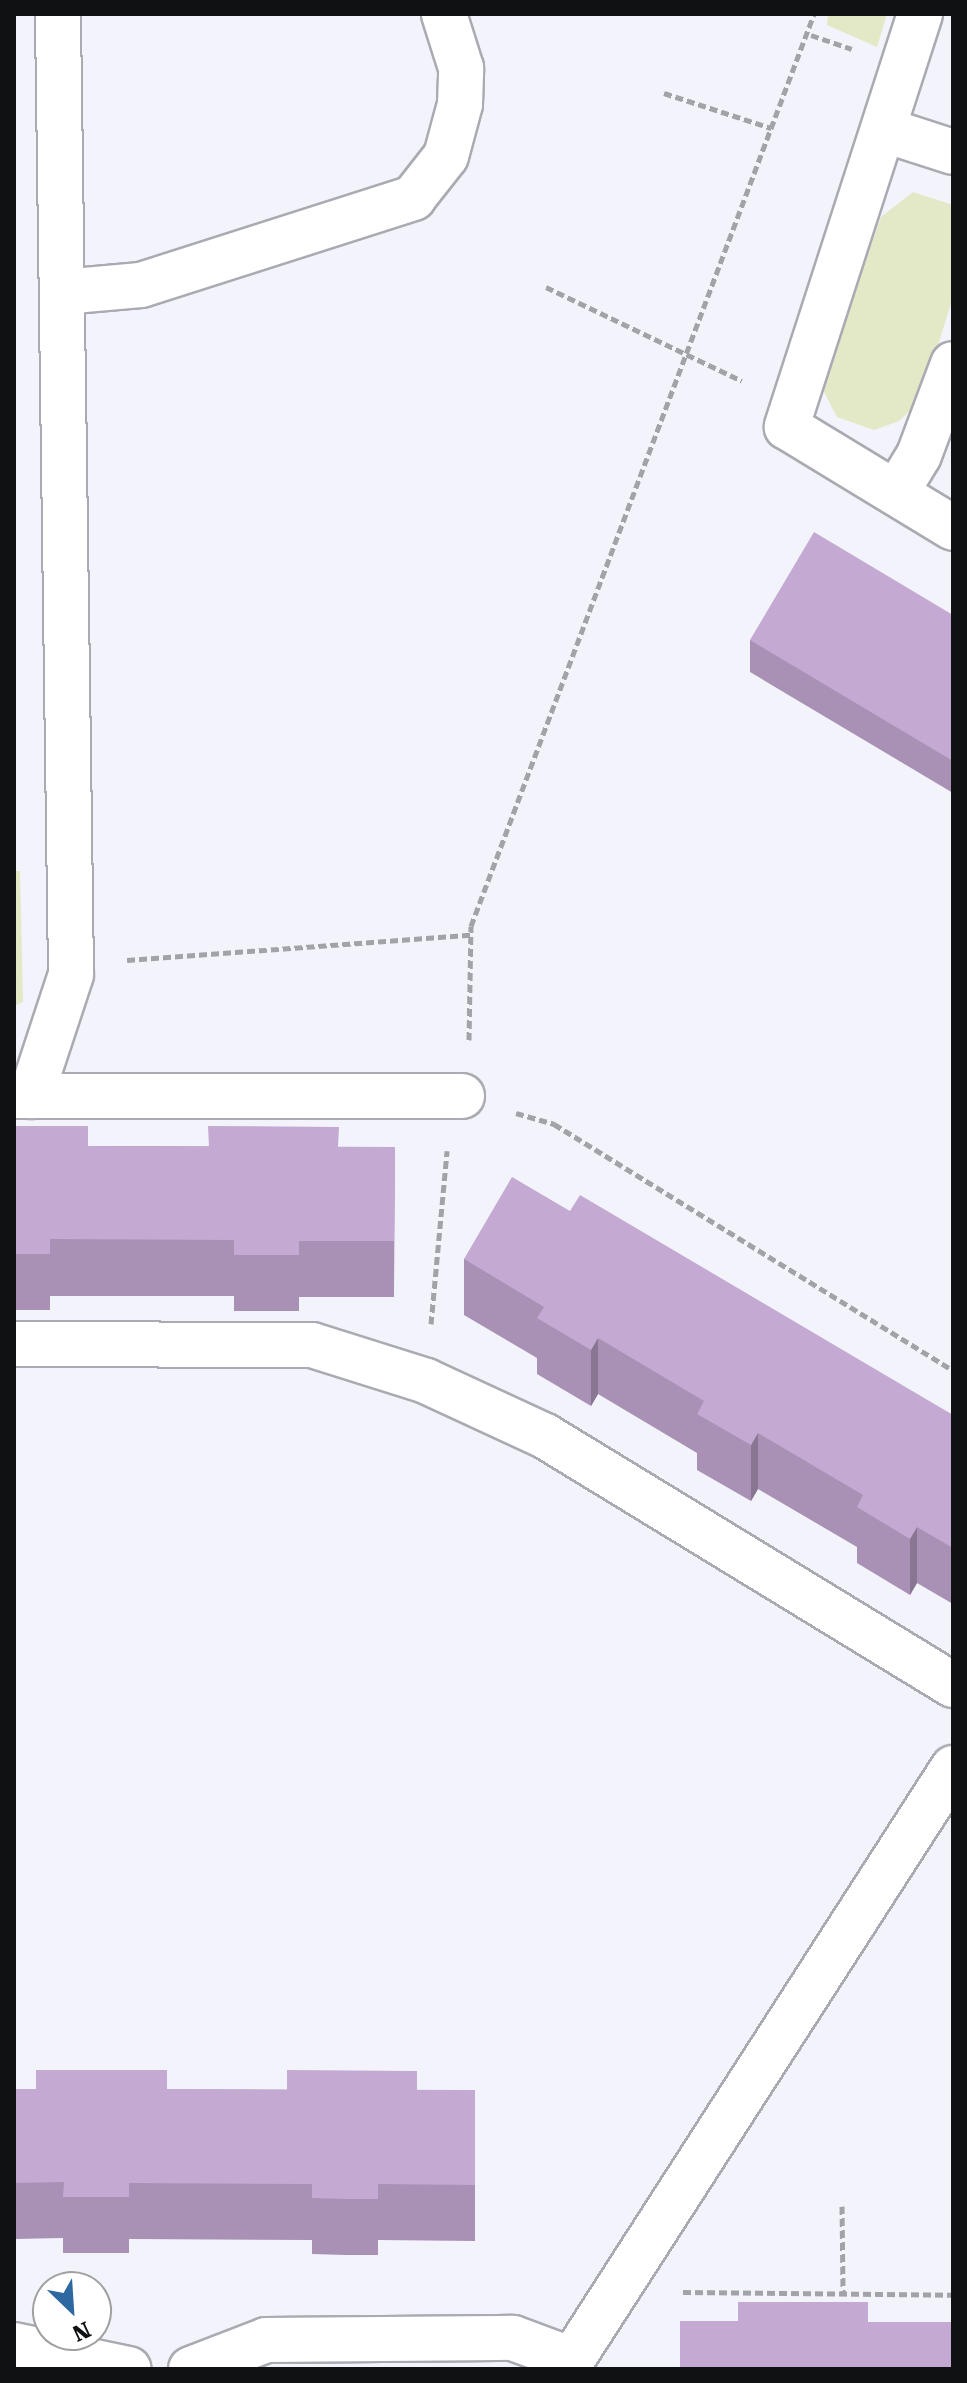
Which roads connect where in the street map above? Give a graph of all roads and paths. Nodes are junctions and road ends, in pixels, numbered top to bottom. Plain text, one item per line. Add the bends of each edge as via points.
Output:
1 (58, 14) edge
2 (444, 14) edge
3 (814, 14) edge
4 (920, 14) edge
5 (664, 93) dead end
6 (771, 128) junction
7 (885, 130) junction
8 (953, 152) edge
9 (546, 287) dead end
10 (62, 292) junction
11 (683, 357) junction
12 (953, 364) edge
13 (896, 493) junction
14 (953, 528) edge
15 (470, 935) junction
16 (71, 962) junction
17 (23, 1096) edge
18 (462, 1096) junction
19 (14, 1344) edge
20 (953, 1370) edge
21 (426, 1381) junction
22 (953, 1685) edge
23 (953, 1768) edge
24 (842, 2206) dead end
25 (610, 2292) junction
26 (843, 2294) junction
27 (953, 2295) edge
28 (14, 2345) edge
29 (567, 2364) edge
30 (129, 2369) edge
31 (191, 2369) edge

1 - 10 street
2 - 10 street via 461,68 460,104 446,156 413,198 141,285
3 - 6 path
4 - 7 street
5 - 6 path
6 - 11 path
7 - 8 street
7 - 13 street via 787,427
9 - 11 path
10 - 16 street
11 - 15 path
12 - 13 street via 919,455
13 - 14 street
15 - 16 path
15 - 18 path
16 - 17 street
17 - 18 street
18 - 20 path via 554,1124
18 - 21 path via 446,1157
19 - 21 street via 312,1345
21 - 22 street via 545,1436
23 - 25 street
24 - 26 path
25 - 26 path
25 - 29 street
26 - 27 path
28 - 30 street
29 - 31 street via 513,2338 266,2340

